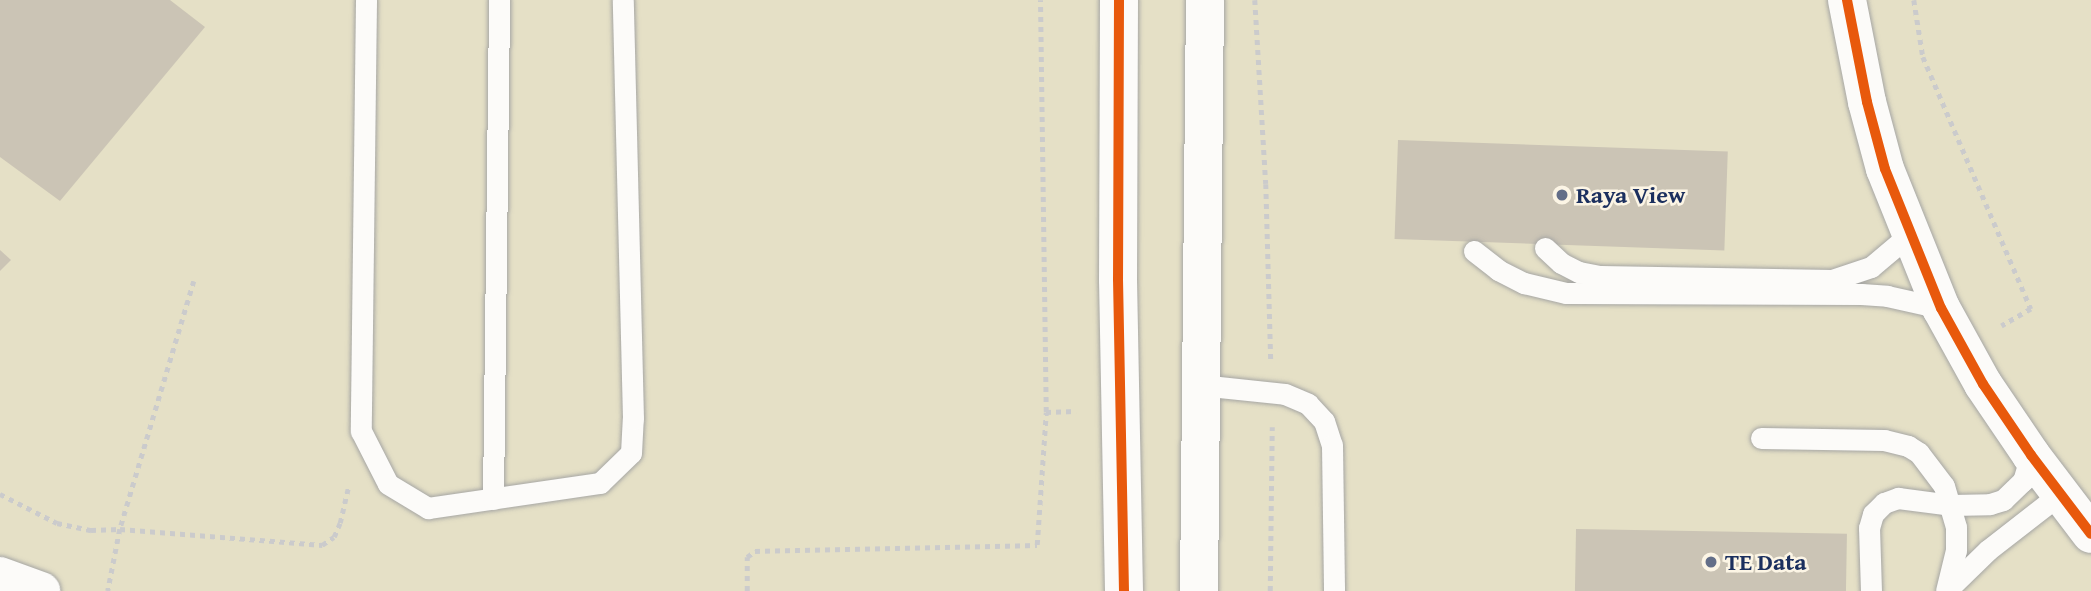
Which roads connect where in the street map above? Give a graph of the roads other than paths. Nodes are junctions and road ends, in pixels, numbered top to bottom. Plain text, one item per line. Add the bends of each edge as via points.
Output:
1 (366, 0) edge
2 (499, 0) edge
3 (623, 0) edge
4 (1119, 0) edge
5 (1205, 0) edge
6 (1847, 0) edge
7 (1909, 235) junction
8 (1545, 248) dead end
9 (1474, 251) dead end
10 (1941, 308) junction
11 (1200, 385) junction
12 (1761, 439) dead end
13 (2031, 455) junction
14 (2060, 494) junction
15 (493, 499) junction
16 (1951, 505) junction
17 (2091, 534) edge
18 (0, 576) edge
19 (41, 591) edge
20 (1124, 591) edge
21 (1199, 591) edge
22 (1334, 591) edge
23 (1871, 591) edge
24 (1946, 591) edge

1 - 15 lane via 361,431 387,484 428,508
2 - 15 lane
3 - 15 lane via 631,453 600,483
4 - 20 street
5 - 11 street
6 - 7 street via 1867,102
7 - 8 lane via 1871,267 1832,280 1600,276 1579,272
7 - 10 street
9 - 10 lane via 1524,284 1566,293 1861,294
10 - 13 street via 1983,384
11 - 21 street
11 - 22 lane via 1285,394 1308,404 1324,421 1332,445
12 - 16 lane via 1884,440 1908,446 1933,468
13 - 14 street
13 - 16 lane via 2023,481 2003,500
14 - 17 street
14 - 24 lane via 2003,537
16 - 23 lane via 1898,498 1878,508 1869,528
16 - 24 lane via 1956,550
18 - 19 street

